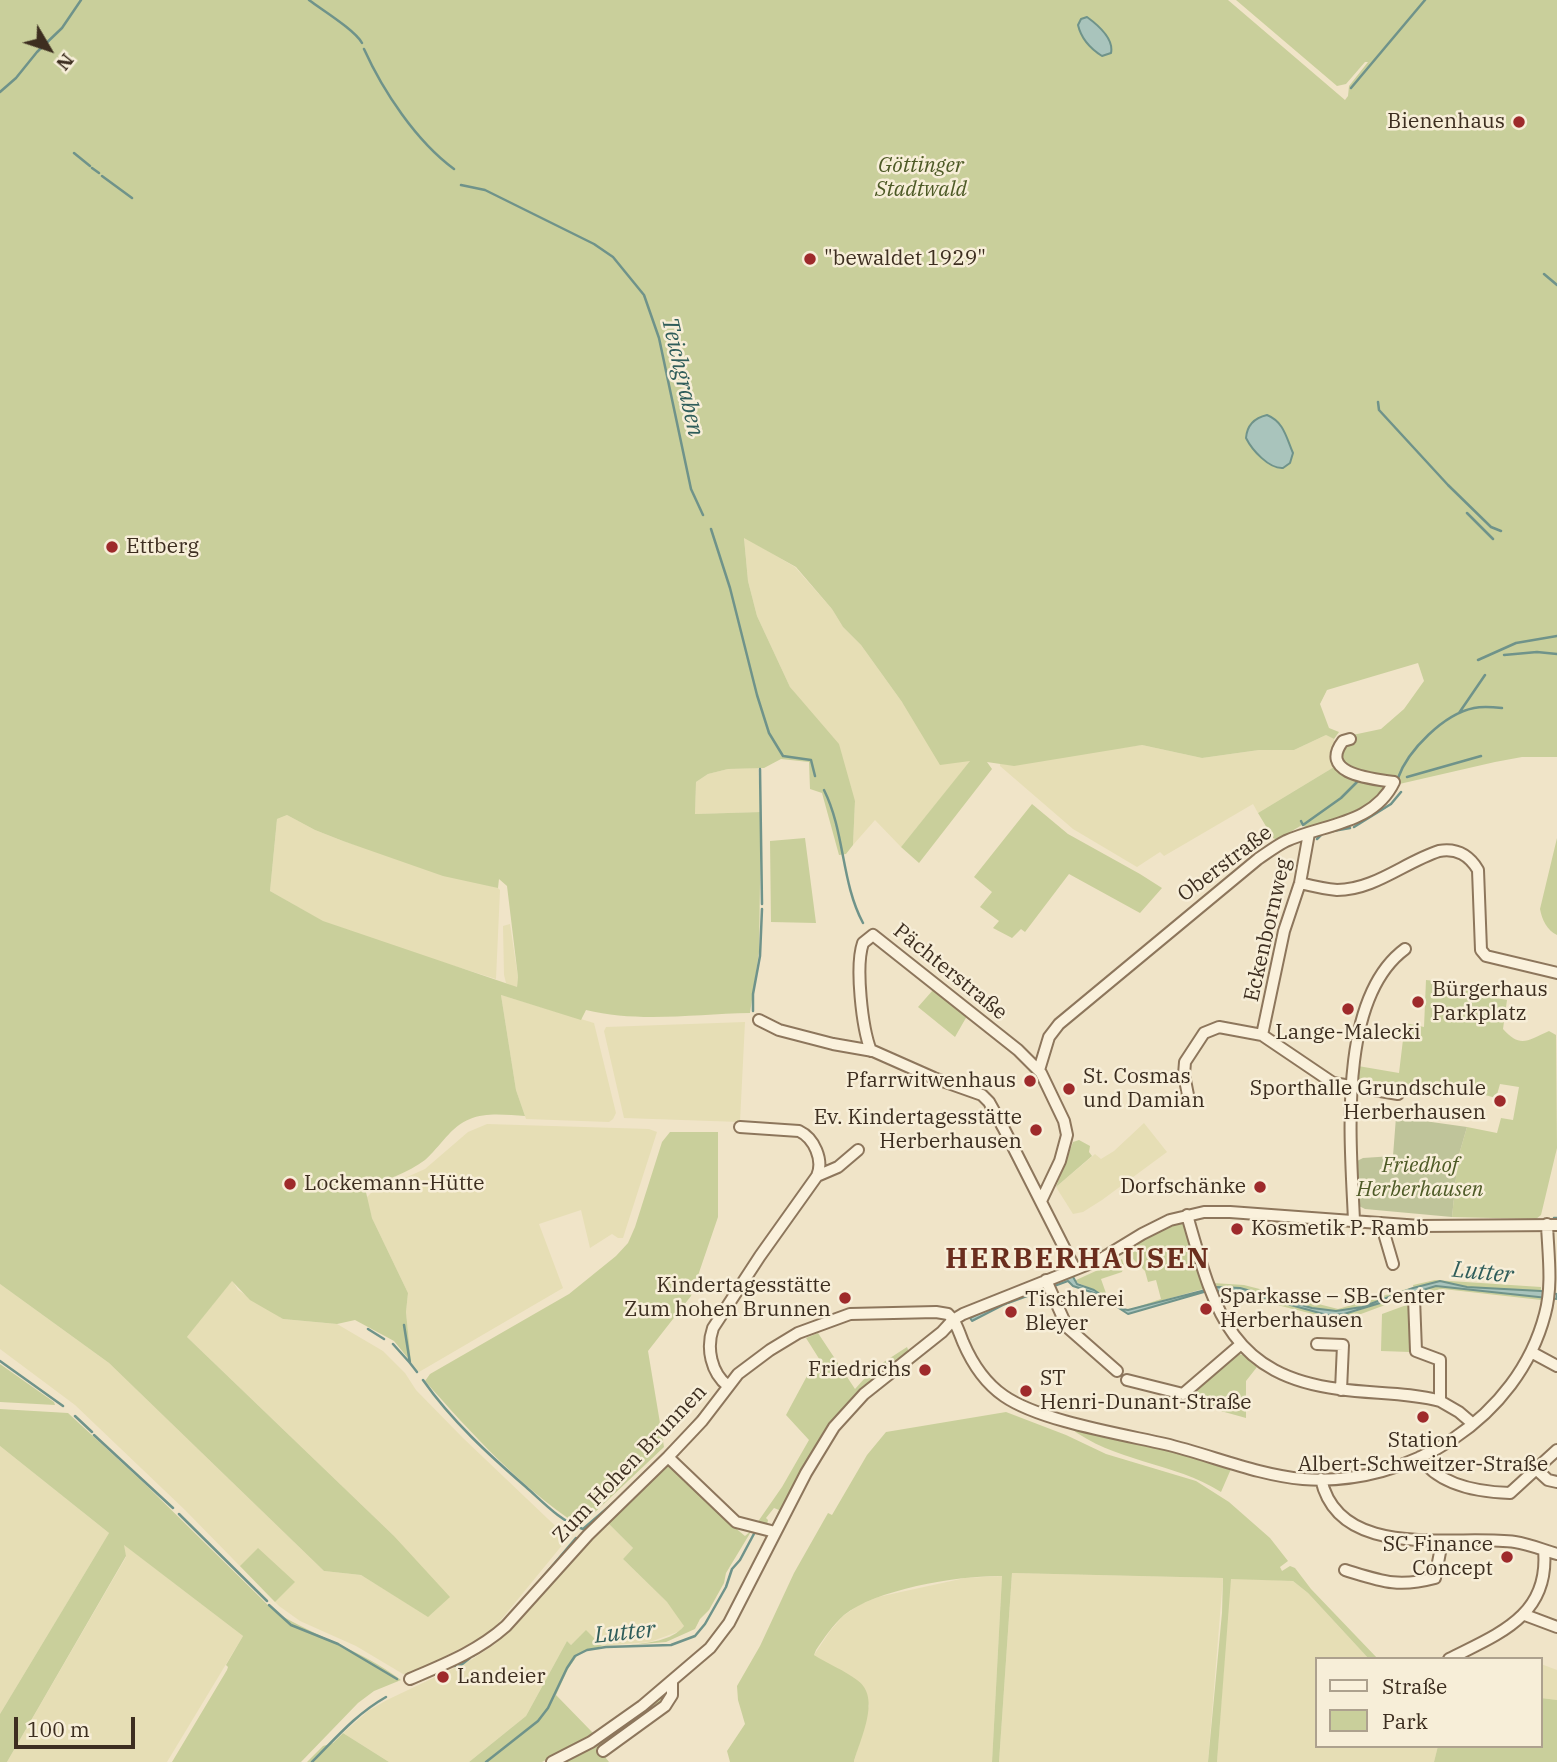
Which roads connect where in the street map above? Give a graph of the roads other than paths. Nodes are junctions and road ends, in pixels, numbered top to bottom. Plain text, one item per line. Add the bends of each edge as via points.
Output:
1 (1350, 739) dead end
2 (1309, 833) junction
3 (1300, 883) junction
4 (1405, 949) dead end
5 (1557, 974) edge
6 (759, 1020) dead end
7 (1262, 1035) junction
8 (871, 1051) junction
9 (1039, 1070) junction
10 (1350, 1088) junction
11 (1398, 1094) dead end
12 (1188, 1095) dead end
13 (740, 1127) dead end
14 (858, 1150) dead end
15 (817, 1176) junction
16 (1041, 1201) junction
17 (1187, 1215) junction
18 (1354, 1221) junction
19 (1381, 1223) junction
20 (1552, 1225) edge
21 (1393, 1264) dead end
22 (1075, 1269) junction
23 (1048, 1284) junction
24 (1415, 1297) dead end
25 (936, 1312) junction
26 (953, 1320) junction
27 (942, 1332) junction
28 (1317, 1344) dead end
29 (1240, 1345) junction
30 (1343, 1345) junction
31 (1355, 1346) dead end
32 (1531, 1352) junction
33 (1557, 1366) edge
34 (1117, 1371) dead end
35 (1127, 1380) dead end
36 (728, 1386) junction
37 (1341, 1390) junction
38 (1440, 1401) junction
39 (1473, 1424) junction
40 (1557, 1450) edge
41 (668, 1457) junction
42 (1420, 1457) junction
43 (1536, 1469) junction
44 (1321, 1479) junction
45 (1557, 1482) edge
46 (775, 1532) junction
47 (1442, 1542) junction
48 (1551, 1552) edge
49 (1345, 1570) dead end
50 (1525, 1615) junction
51 (1557, 1628) edge
52 (1453, 1657) edge
53 (410, 1679) dead end
54 (672, 1681) junction
55 (603, 1751) dead end
56 (552, 1762) edge

1 - 2 street, Oberstraße via 1343,741 1338,752 1343,769 1356,776 1394,782 1393,786 1364,814
2 - 3 street, Eckenbornweg
2 - 9 street, Oberstraße via 1258,859 1052,1031
3 - 5 street via 1354,888 1439,851 1464,853 1478,870 1481,950 1486,956
3 - 7 street, Eckenbornweg via 1284,931
4 - 10 street via 1391,960 1367,1007
6 - 8 street via 779,1030
7 - 10 street, Eckenbornweg via 1323,1077
7 - 12 street, Eckenbornweg via 1219,1027 1204,1033 1185,1062
8 - 9 street, Pächterstraße via 860,971 863,943 876,936
8 - 16 street via 974,1090 986,1099
9 - 16 street via 1067,1135
10 - 11 street, Eckenbornweg
10 - 18 street
13 - 15 street via 807,1135 820,1163
14 - 15 street via 827,1174
15 - 36 street via 713,1328 709,1339 715,1373
16 - 22 street
17 - 18 street via 1218,1212
17 - 22 street
17 - 29 street via 1206,1280
18 - 19 street
19 - 20 street
19 - 21 street
20 - 32 street via 1548,1302
22 - 23 street
23 - 26 street via 977,1307
23 - 34 street via 1067,1327
24 - 38 street via 1416,1351 1440,1360
25 - 26 street, Zum Hohen Brunnen
25 - 27 street
25 - 36 street, Zum Hohen Brunnen via 865,1312 816,1325 770,1350
26 - 27 street
26 - 44 street via 978,1371 1016,1403 1071,1422 1271,1473
27 - 46 street via 864,1394 841,1419 816,1454
28 - 30 street
29 - 35 street via 1183,1394
29 - 37 street via 1281,1374
30 - 31 street
30 - 37 street
32 - 33 street
32 - 39 street via 1506,1393
36 - 41 street, Zum Hohen Brunnen
37 - 38 street
38 - 39 street
39 - 42 street
40 - 43 street
41 - 46 street via 736,1522
41 - 53 street, Zum Hohen Brunnen via 587,1535 492,1639
42 - 43 street via 1436,1475 1479,1492 1510,1493
42 - 44 street via 1381,1472
43 - 45 street
44 - 47 street via 1328,1502 1354,1524 1403,1539
46 - 54 street via 723,1633
47 - 48 street via 1514,1542
47 - 49 street via 1435,1578 1391,1583
48 - 50 street
50 - 51 street
50 - 52 street
54 - 55 street via 672,1695 665,1706
54 - 56 street via 590,1742

